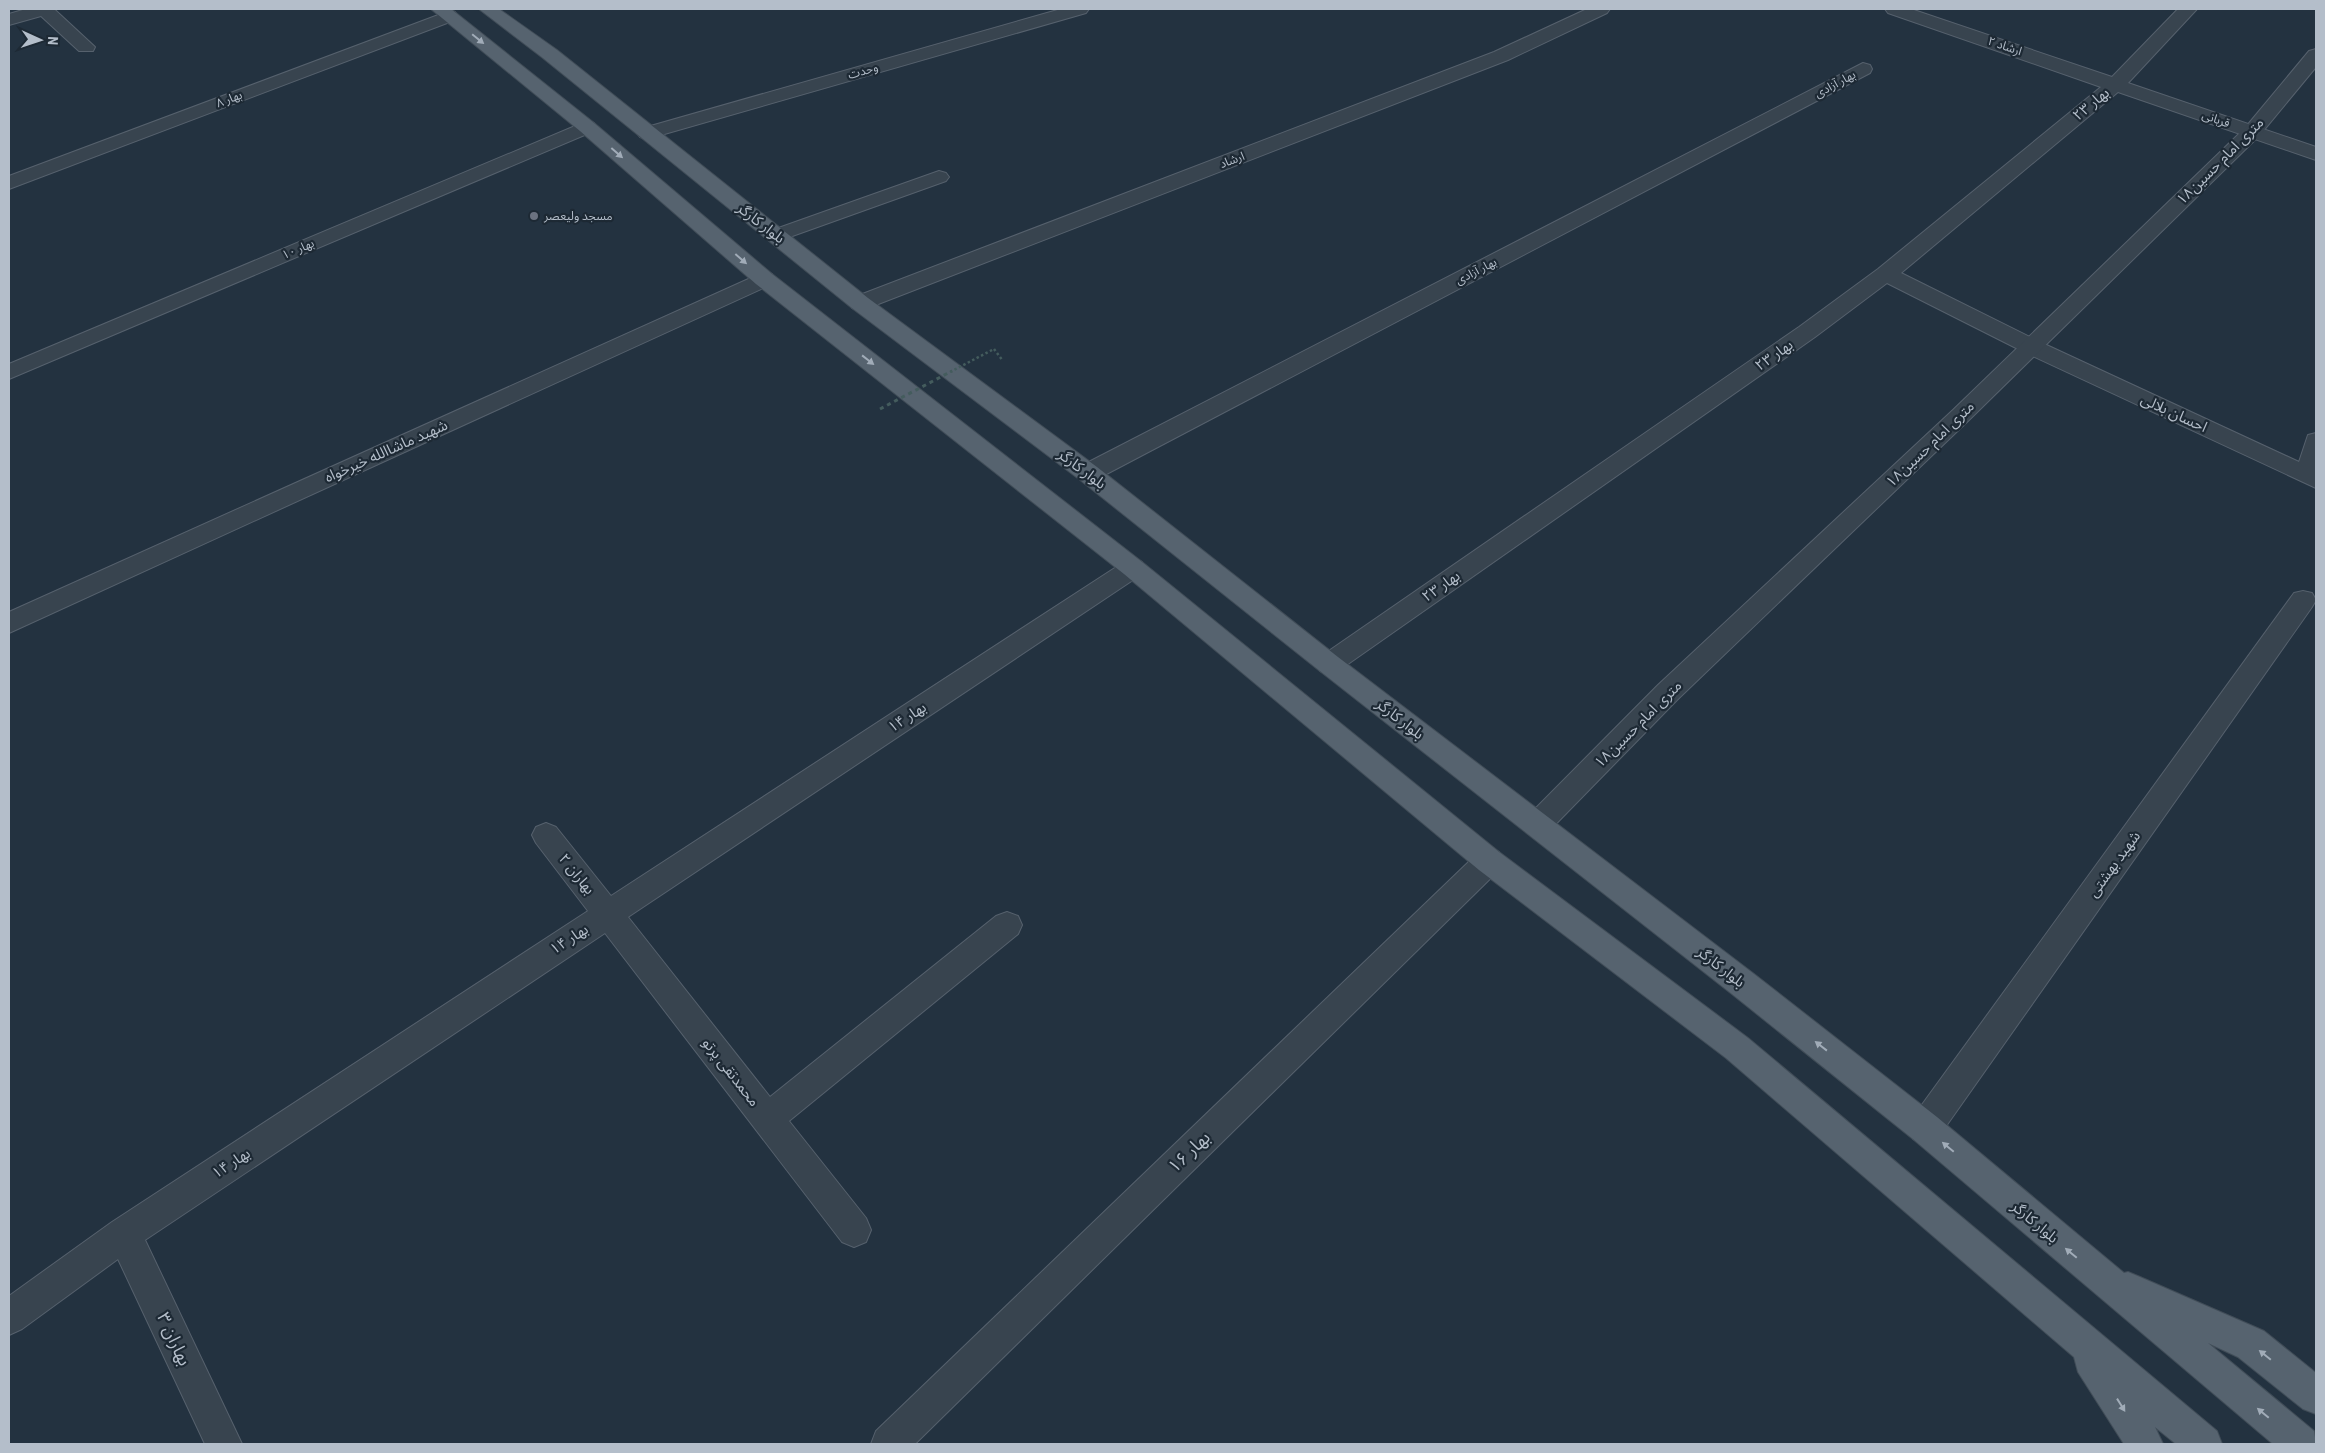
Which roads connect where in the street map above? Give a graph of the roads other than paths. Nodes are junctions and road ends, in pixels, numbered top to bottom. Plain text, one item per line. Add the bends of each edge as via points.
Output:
1 (44, 9) edge
2 (488, 9) edge
3 (1080, 9) edge
4 (1601, 9) edge
5 (1894, 9) edge
6 (2188, 9) edge
7 (445, 12) edge
8 (9, 20) edge
9 (86, 47) dead end
10 (2316, 56) edge
11 (1864, 69) dead end
12 (2116, 84) junction
13 (587, 127) junction
14 (2252, 132) junction
15 (647, 133) junction
16 (2316, 154) edge
17 (939, 177) dead end
18 (9, 183) edge
19 (777, 235) junction
20 (1886, 274) junction
21 (764, 279) junction
22 (860, 303) junction
23 (2032, 346) junction
24 (9, 372) edge
25 (2316, 441) edge
26 (1088, 473) junction
27 (2312, 478) edge
28 (1133, 568) junction
29 (2302, 600) dead end
30 (9, 623) edge
31 (1330, 664) junction
32 (1537, 825) junction
33 (546, 835) dead end
34 (1489, 861) junction
35 (608, 913) junction
36 (1007, 925) dead end
37 (767, 1119) junction
38 (1925, 1128) junction
39 (854, 1230) dead end
40 (124, 1234) junction
41 (2097, 1274) junction
42 (9, 1317) edge
43 (2076, 1335) junction
44 (2316, 1396) edge
45 (224, 1444) edge
46 (889, 1444) edge
47 (2145, 1444) edge
48 (2204, 1444) edge
49 (2301, 1444) edge

1 - 8 street
1 - 9 street
2 - 15 main road, بلوار کارگر via 550,54
3 - 15 street, وحدت
4 - 22 street, ارشاد via 1501,56
5 - 12 street, ارشاد ۲
6 - 12 street, بهار ۲۳
7 -> 13 main road
7 - 18 street, بهار ۸
10 - 14 street, ۱۸متری امام حسین
11 - 26 street, بهار آزادی
12 - 14 street, قربانی
12 - 20 street, بهار ۲۳
13 -> 21 main road
13 - 24 street, بهار ۱۰
14 - 16 street, قربانی
14 - 23 street, ۱۸متری امام حسین
15 - 19 main road, بلوار کارگر
17 - 19 street
19 - 22 main road, بلوار کارگر
20 - 23 street, احسان بلالی
20 - 31 street, بهار ۲۳
21 -> 28 main road
21 - 30 street, شهید ماشاالله خیرخواه
22 - 26 main road, بلوار کارگر
23 - 27 street, احسان بلالی
23 - 32 street, ۱۸متری امام حسین via 1668,692
25 - 27 street
26 - 31 main road, بلوار کارگر
28 - 34 main road
28 - 35 street, بهار ۱۴
29 - 38 street, شهید بهشتی
31 - 32 main road, بلوار کارگر
38 -> 32 main road, بلوار کارگر
33 - 35 street, بهاران ۲
34 - 43 main road via 1737,1048
34 - 46 street, بهار ۱۶
35 - 37 street, محمدتقی پرتو
35 - 40 street, بهار ۱۴
36 - 37 street
37 - 39 street, محمدتقی پرتو
41 -> 38 main road, بلوار کارگر
40 - 42 street, بهار ۱۴
40 - 45 street, بهاران ۳
44 -> 41 main road via 2251,1344
49 -> 41 main road, بلوار کارگر
43 -> 47 main road
43 - 48 main road

